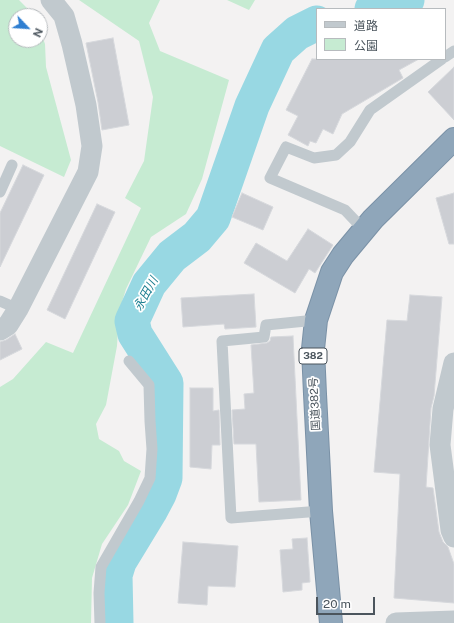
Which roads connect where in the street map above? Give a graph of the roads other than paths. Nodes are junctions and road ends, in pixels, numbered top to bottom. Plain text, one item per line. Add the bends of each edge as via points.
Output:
1 (51, 0) edge
2 (454, 50) edge
3 (446, 56) edge
4 (441, 60) edge
5 (454, 139) edge
6 (12, 165) dead end
7 (0, 192) edge
8 (364, 230) junction
9 (9, 305) edge
10 (316, 320) junction
11 (0, 330) edge
12 (129, 361) dead end
13 (454, 363) edge
14 (321, 511) junction
15 (454, 537) edge
16 (454, 621) edge
17 (100, 623) edge
18 (331, 623) edge
19 (396, 623) edge

1 - 9 street via 64,16 72,44 86,105 92,146 88,172
2 - 3 lane
4 - 8 lane via 370,110 350,142 336,155 314,158 286,147 270,178 345,210
5 - 8 highway, 国道382号 / 382
6 - 7 lane
8 - 10 highway, 国道382号 / 382 via 332,272
9 - 11 street via 8,325
10 - 14 highway, 国道382号 / 382 via 313,349
10 - 14 lane via 266,325 264,337 222,341 231,518
12 - 17 lane via 149,385 152,449 150,478 101,567
13 - 15 street via 443,409 440,445
14 - 18 highway, 国道382号 / 382
16 - 19 street

